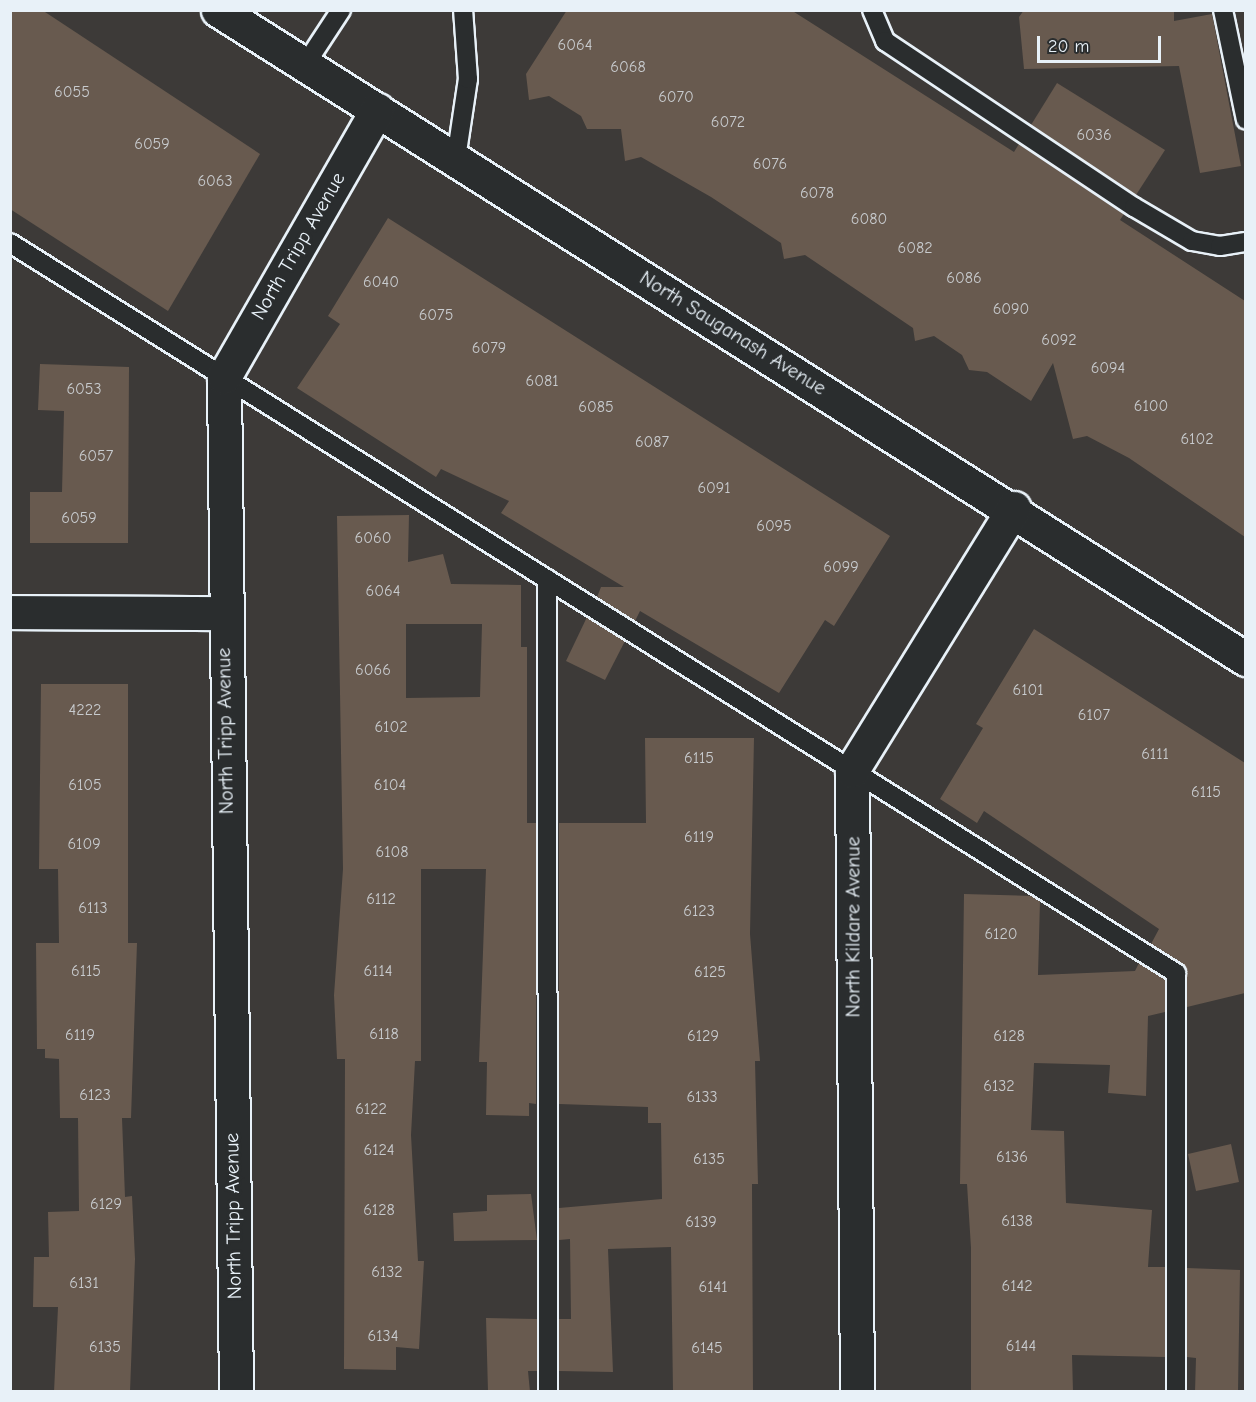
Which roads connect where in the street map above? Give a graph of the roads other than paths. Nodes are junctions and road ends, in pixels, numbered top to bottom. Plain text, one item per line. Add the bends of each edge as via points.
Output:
1 (218, 10) edge
2 (341, 10) edge
3 (463, 10) edge
4 (872, 10) edge
5 (1223, 10) edge
6 (305, 65) junction
7 (376, 110) junction
8 (1245, 120) edge
9 (456, 159) junction
10 (1245, 242) edge
11 (10, 243) edge
12 (224, 377) junction
13 (1014, 508) junction
14 (547, 579) junction
15 (10, 612) edge
16 (224, 613) junction
17 (1245, 659) edge
18 (852, 770) junction
19 (236, 1392) edge
20 (548, 1392) edge
21 (857, 1392) edge
22 (1176, 1392) edge

1 - 6 street, North Sauganash Avenue
2 - 6 lane
3 - 9 lane via 468,79
4 - 10 lane via 885,41 1134,207 1192,241 1220,246
5 - 8 lane
6 - 7 street, North Sauganash Avenue
7 - 9 street, North Sauganash Avenue
7 - 12 street, North Tripp Avenue
9 - 13 street, North Sauganash Avenue
11 - 12 lane
12 - 14 lane
12 - 16 street, North Tripp Avenue
13 - 17 street, North Sauganash Avenue
13 - 18 street
14 - 18 lane
14 - 20 lane
15 - 16 street
16 - 19 street, North Tripp Avenue
18 - 21 street, North Kildare Avenue
18 - 22 lane via 1176,973

